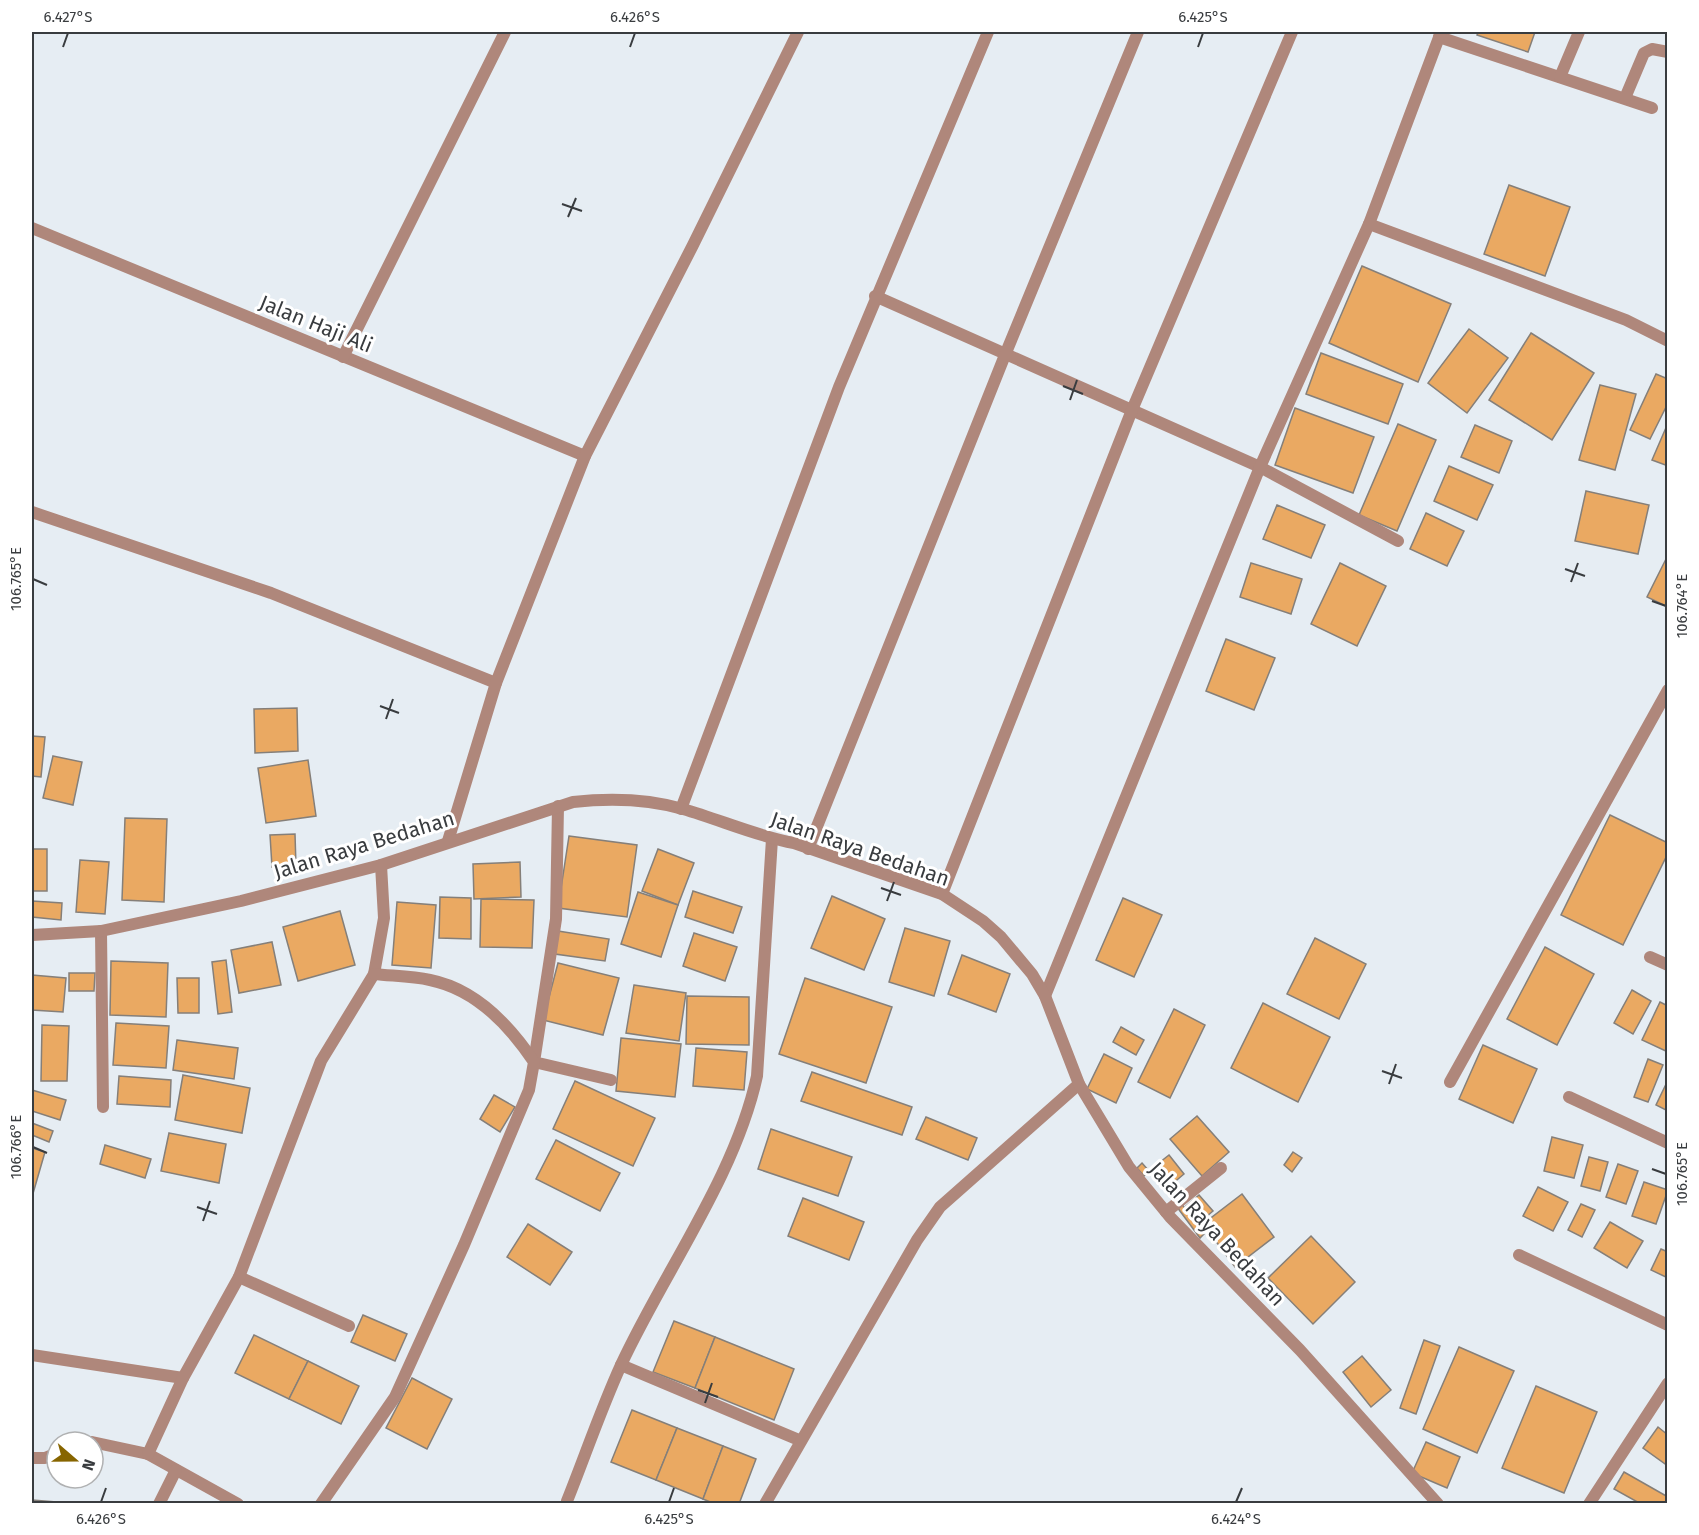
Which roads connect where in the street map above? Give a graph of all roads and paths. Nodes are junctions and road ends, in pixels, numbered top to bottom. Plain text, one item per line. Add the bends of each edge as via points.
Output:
1 (505, 32) edge
2 (798, 32) edge
3 (988, 32) edge
4 (1138, 32) edge
5 (1292, 32) edge
6 (1579, 32) edge
7 (1440, 34) edge
8 (1668, 52) edge
9 (1560, 77) junction
10 (1625, 98) junction
11 (1652, 108) dead end
12 (1369, 224) junction
13 (32, 228) edge
14 (875, 296) junction
15 (1668, 340) edge
16 (1005, 355) junction
17 (343, 357) junction
18 (1132, 410) junction
19 (585, 456) junction
20 (1260, 467) junction
21 (32, 512) edge
22 (1398, 541) dead end
23 (496, 683) junction
24 (1668, 690) edge
25 (558, 806) junction
26 (681, 808) junction
27 (772, 839) junction
28 (448, 841) junction
29 (808, 849) junction
30 (381, 865) junction
31 (942, 894) junction
32 (101, 931) junction
33 (32, 935) edge
34 (1650, 957) dead end
35 (1668, 965) edge
36 (374, 974) junction
37 (1045, 996) junction
38 (534, 1062) junction
39 (611, 1080) dead end
40 (1449, 1082) dead end
41 (1079, 1084) junction
42 (1569, 1097) dead end
43 (103, 1107) dead end
44 (1668, 1143) edge
45 (1221, 1168) dead end
46 (1166, 1212) junction
47 (1519, 1255) dead end
48 (239, 1277) junction
49 (1668, 1325) edge
50 (349, 1326) dead end
51 (32, 1355) edge
52 (621, 1365) junction
53 (183, 1377) junction
54 (1668, 1383) edge
55 (799, 1440) junction
56 (105, 1446) edge
57 (148, 1454) junction
58 (176, 1470) junction
59 (567, 1501) dead end
60 (159, 1503) edge
61 (238, 1503) edge
62 (321, 1503) edge
63 (765, 1503) edge
64 (1438, 1503) edge
65 (1590, 1503) edge

1 - 17 street
2 - 19 street
3 - 14 street
4 - 16 street
5 - 18 street
6 - 9 street
7 - 9 street
7 - 12 street
8 - 10 street via 1652,49 1644,53
9 - 10 street
10 - 11 street
12 - 15 street via 1626,320
12 - 20 street
13 - 17 street, Jalan Haji Ali
14 - 16 street
14 - 26 street
16 - 18 street
16 - 29 street
17 - 19 street, Jalan Haji Ali
18 - 20 street
18 - 31 street
19 - 23 street
20 - 22 street
20 - 37 street
21 - 23 street via 271,593
23 - 28 street
24 - 40 street
25 - 26 street, Jalan Raya Bedahan via 602,798
25 - 28 street, Jalan Raya Bedahan
25 - 38 street via 556,919
26 - 27 street, Jalan Raya Bedahan
27 - 29 street, Jalan Raya Bedahan
27 - 52 street via 757,1076 751,1103 723,1170
28 - 30 street, Jalan Raya Bedahan
29 - 31 street, Jalan Raya Bedahan
30 - 32 street, Jalan Raya Bedahan
30 - 36 street via 384,918
31 - 37 street, Jalan Raya Bedahan via 1001,937
32 - 33 street, Jalan Raya Bedahan
32 - 43 street
34 - 35 street
36 - 38 street via 431,980 459,990 515,1032
36 - 48 street via 321,1061
37 - 41 street, Jalan Raya Bedahan
38 - 39 street
38 - 62 street via 529,1090 465,1245 395,1397
41 - 46 street, Jalan Raya Bedahan via 1129,1167
41 - 55 street via 940,1207
42 - 44 street
45 - 46 street
46 - 64 street, Jalan Raya Bedahan via 1300,1350
47 - 49 street
48 - 50 street
48 - 53 street
51 - 53 street
52 - 55 street
52 - 59 street
53 - 57 street
54 - 65 street
55 - 63 street
56 - 57 street
57 - 58 street
58 - 60 street
58 - 61 street

